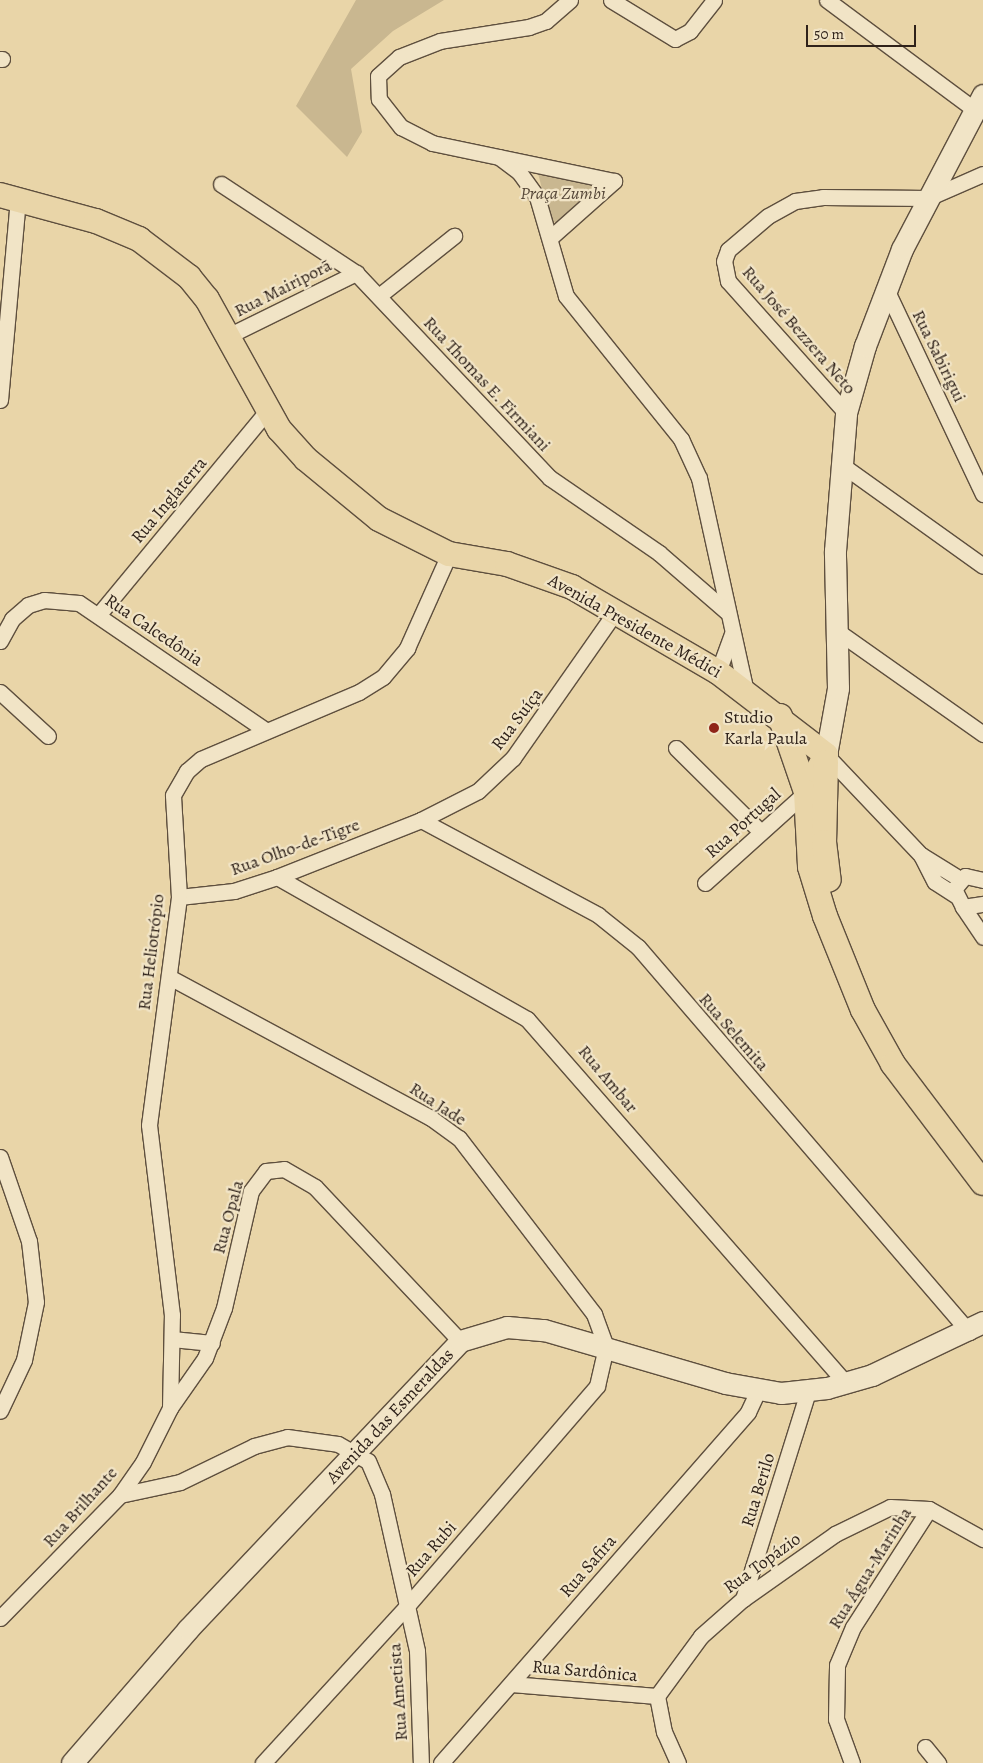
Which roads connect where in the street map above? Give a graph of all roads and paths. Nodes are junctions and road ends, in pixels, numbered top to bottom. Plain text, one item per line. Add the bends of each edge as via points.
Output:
1 (570, 0) edge
2 (611, 0) edge
3 (714, 0) edge
4 (828, 0) edge
5 (979, 102) edge
6 (500, 157) junction
7 (983, 174) edge
8 (221, 184) dead end
9 (9, 198) edge
10 (928, 198) junction
11 (454, 236) dead end
12 (550, 238) junction
13 (356, 273) junction
14 (886, 289) junction
15 (380, 295) junction
16 (228, 336) junction
17 (0, 400) edge
18 (266, 412) junction
19 (846, 413) junction
20 (842, 464) junction
21 (983, 494) edge
22 (449, 554) junction
23 (983, 566) edge
24 (616, 611) junction
25 (726, 611) junction
26 (100, 613) junction
27 (837, 631) junction
28 (732, 634) junction
29 (0, 641) edge
30 (718, 672) junction
31 (746, 691) junction
32 (0, 692) edge
33 (780, 716) junction
34 (264, 729) junction
35 (983, 734) edge
36 (48, 736) dead end
37 (676, 748) dead end
38 (826, 755) junction
39 (806, 792) junction
40 (420, 820) junction
41 (760, 831) junction
42 (921, 854) junction
43 (277, 877) junction
44 (960, 879) junction
45 (983, 880) edge
46 (705, 883) dead end
47 (179, 897) junction
48 (959, 901) junction
49 (982, 907) edge
50 (983, 937) edge
51 (171, 978) junction
52 (0, 1157) edge
53 (983, 1168) edge
54 (983, 1183) edge
55 (976, 1327) edge
56 (172, 1339) junction
57 (460, 1341) junction
58 (212, 1343) junction
59 (606, 1348) junction
60 (846, 1384) junction
61 (758, 1391) junction
62 (808, 1392) junction
63 (170, 1408) junction
64 (0, 1411) edge
65 (356, 1451) junction
66 (120, 1495) junction
67 (929, 1509) junction
68 (983, 1540) edge
69 (743, 1599) junction
70 (406, 1607) junction
71 (0, 1618) edge
72 (511, 1684) junction
73 (657, 1696) junction
74 (925, 1747) dead end
75 (72, 1763) edge
76 (263, 1763) edge
77 (420, 1763) edge
78 (441, 1763) edge
79 (678, 1763) edge
80 (852, 1763) edge
81 (938, 1763) edge

1 - 6 street via 546,22 431,44 399,56 378,76 379,99 401,127 432,143
2 - 3 street via 674,39 690,31
4 - 5 street
5 - 10 main road
6 - 12 street via 529,183
6 - 12 street via 614,181
7 - 10 street
8 - 13 street, Rua Thomas E. Firmiani
9 - 16 main road, Avenida Presidente Médici via 96,221 139,239 189,277
9 - 17 street
10 - 14 main road
10 - 19 street, Rua José Bezzera Neto via 823,197 795,201 735,242 724,260 724,272 738,294
11 - 15 street
12 - 25 street via 566,296 589,330 681,439 699,478 716,539
13 - 15 street, Rua Thomas E. Firmiani
13 - 16 street, Rua Mairiporã
14 - 19 main road
14 - 21 street, Rua Sabirigui
15 - 25 street, Rua Thomas E. Firmiani via 550,478 659,553
16 - 18 main road, Avenida Presidente Médici
18 - 22 main road, Avenida Presidente Médici via 306,459 371,514 410,538
18 - 26 street, Rua Inglaterra
19 - 20 main road
20 - 23 street
20 - 27 main road via 835,551
22 - 24 main road, Avenida Presidente Médici via 541,574
22 - 34 street, Rua Heliotrópio via 406,648 383,677 359,692
24 - 30 main road, Avenida Presidente Médici
24 - 40 street, Rua Suíça via 513,758 478,791
25 - 28 street
26 - 29 street, Rua Calcedônia via 79,603 44,600 28,605 12,619
26 - 34 street, Rua Calcedônia
27 - 35 street
27 - 38 main road via 837,709
28 - 30 street
28 - 31 street
30 - 31 main road, Avenida Presidente Médici
31 - 33 main road, Avenida Presidente Médici
32 - 36 street
33 - 38 main road, Avenida Presidente Médici
33 - 39 main road
34 - 47 street, Rua Heliotrópio via 201,759 177,784 171,812
37 - 41 street
38 - 39 main road
38 - 42 street
38 - 53 main road via 826,864 857,968 900,1060
39 - 41 street, Rua Portugal
39 - 54 main road via 808,850 816,891 863,1010 902,1077
40 - 43 street, Rua Olho-de-Tigre
40 - 55 street, Rua Selemita via 598,915 638,947
41 - 46 street, Rua Portugal
42 - 44 street
42 - 48 street via 935,882
43 - 47 street, Rua Olho-de-Tigre via 234,891
43 - 60 street, Rua Ambar via 527,1020
44 - 45 street via 970,875
44 - 48 street
47 - 51 street, Rua Heliotrópio
48 - 49 street
48 - 50 street
51 - 56 street, Rua Heliotrópio via 154,1066 149,1125
51 - 59 street, Rua Jade via 431,1118 458,1138 594,1314
52 - 64 street via 29,1241 36,1302 24,1360
55 - 60 main road, Avenida das Esmeraldas
56 - 58 street
56 - 63 street, Rua Heliotrópio
57 - 58 street, Rua Opala via 326,1197 301,1176 278,1168 260,1175 251,1191
57 - 59 main road, Avenida das Esmeraldas via 486,1331 524,1327
57 - 65 main road, Avenida das Esmeraldas
58 - 63 street, Rua Opala
59 - 61 main road, Avenida das Esmeraldas
59 - 70 street, Rua Rubi via 598,1386
60 - 62 main road, Avenida das Esmeraldas
61 - 62 main road, Avenida das Esmeraldas
61 - 72 street, Rua Safira via 748,1412
62 - 69 street, Rua Berilo
63 - 66 street, Rua Brilhante via 143,1462
65 - 66 street via 303,1436 272,1440 180,1482
65 - 70 street, Rua Ametista via 368,1461 382,1494
65 - 75 main road, Avenida das Esmeraldas via 188,1629
66 - 71 street, Rua Brilhante
67 - 68 street, Rua Topázio
67 - 69 street, Rua Topázio via 890,1507 863,1518
67 - 80 street, Rua Água-Marinha via 853,1627 837,1665 836,1719
69 - 73 street, Rua Topázio via 701,1636
70 - 76 street, Rua Rubi
70 - 77 street, Rua Ametista via 420,1677
72 - 73 street, Rua Sardônica
72 - 78 street, Rua Safira
73 - 79 street via 664,1732
74 - 81 street

